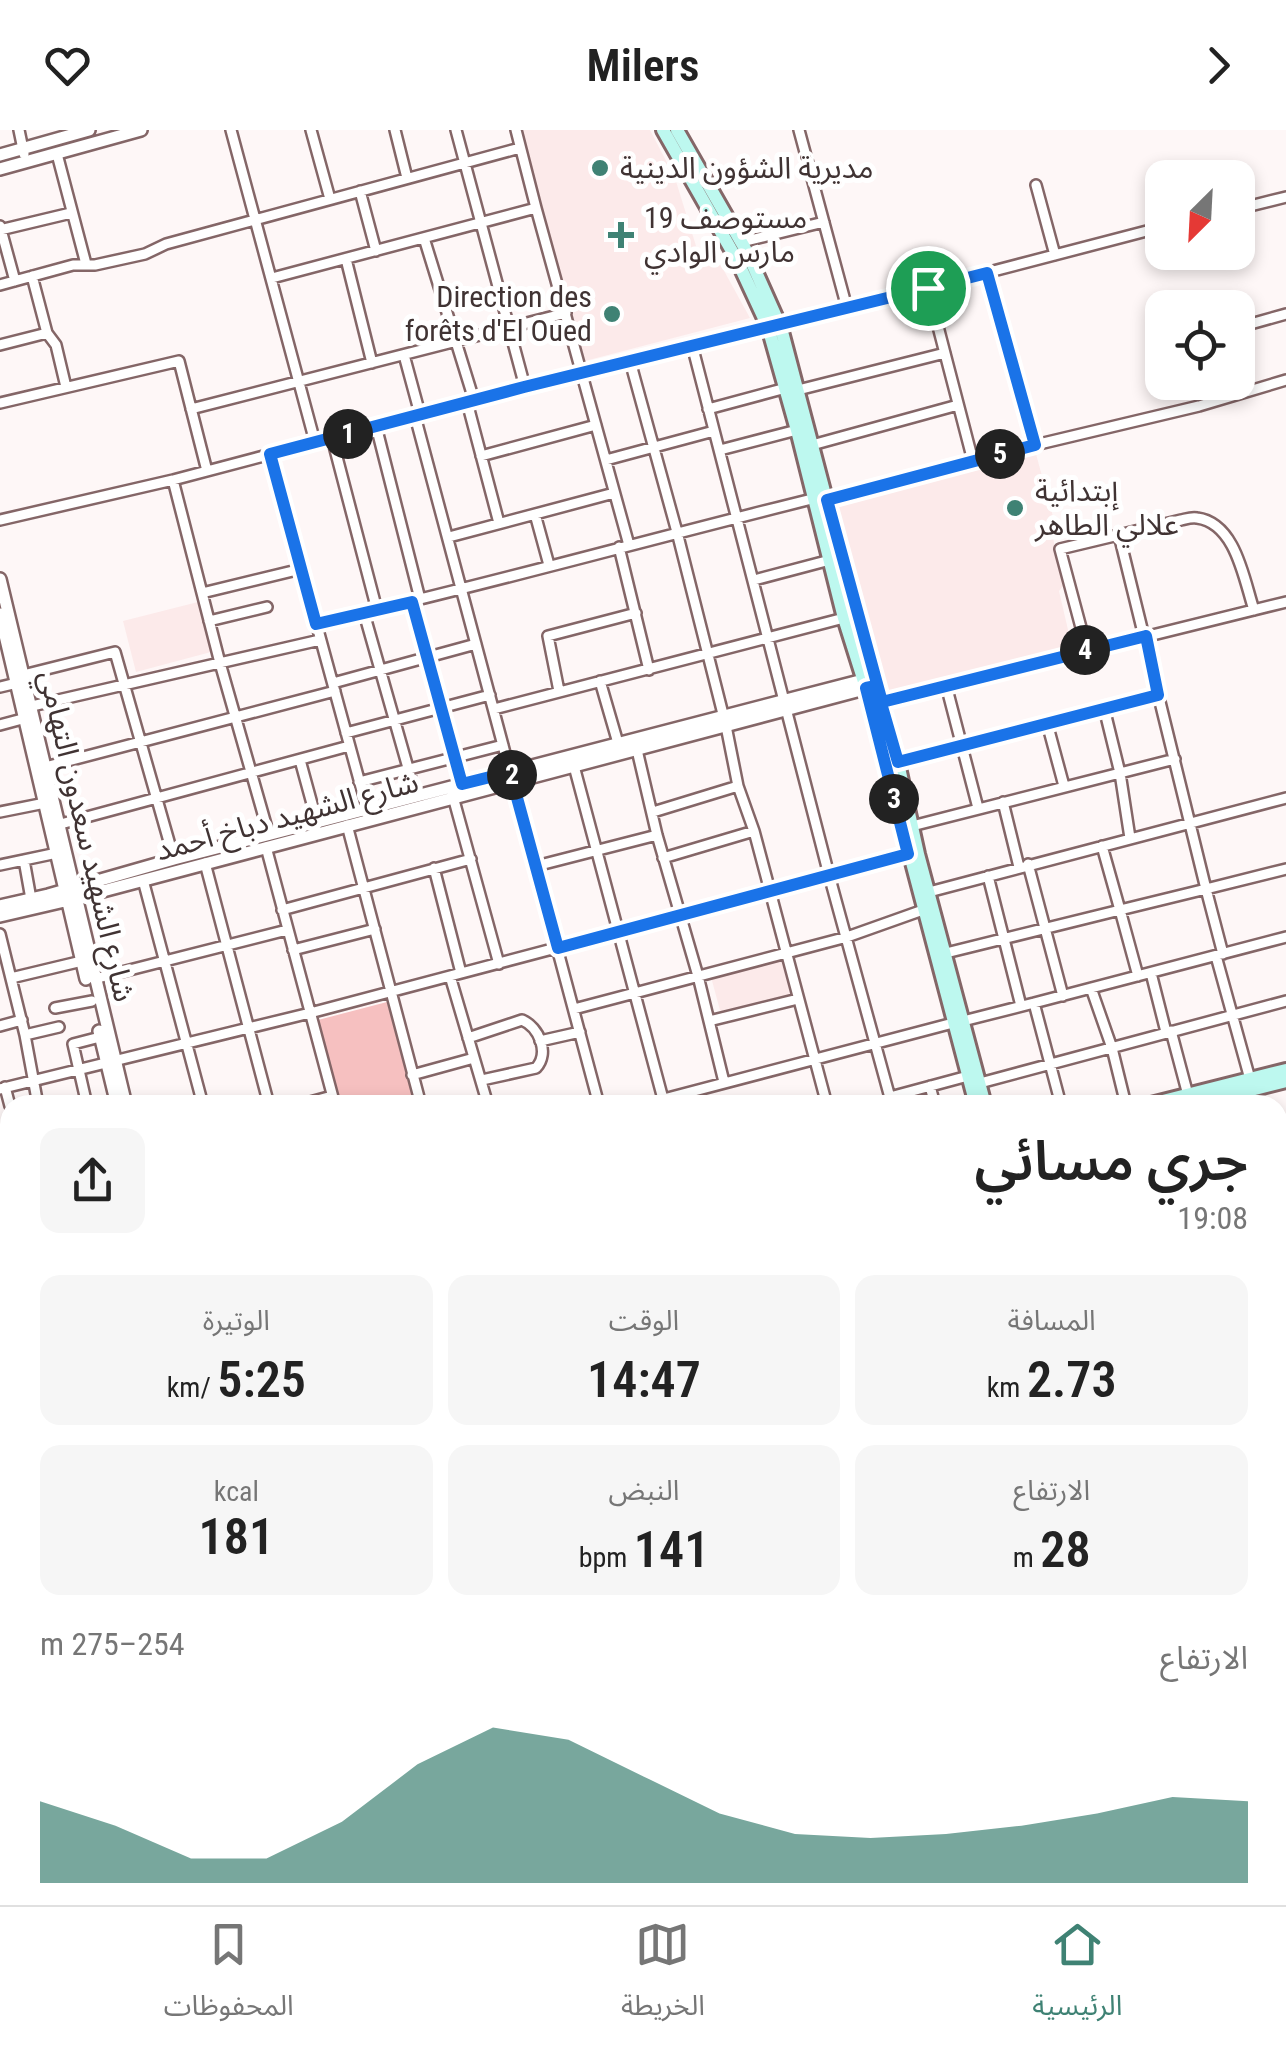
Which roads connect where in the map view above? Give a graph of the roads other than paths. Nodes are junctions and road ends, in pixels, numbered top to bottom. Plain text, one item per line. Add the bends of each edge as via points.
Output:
1 (19, 130) edge
2 (141, 130) edge
3 (231, 130) edge
4 (311, 130) edge
5 (394, 130) edge
6 (456, 130) edge
7 (516, 130) edge
8 (664, 130) edge
9 (677, 130) edge
10 (799, 130) edge
11 (84, 131) edge
12 (22, 148) junction
13 (520, 148) junction
14 (57, 154) junction
15 (0, 155) edge
16 (26, 162) junction
17 (465, 163) junction
18 (0, 169) edge
19 (407, 178) junction
20 (1036, 185) dead end
21 (360, 191) junction
22 (1286, 197) edge
23 (330, 199) junction
24 (1255, 205) edge
25 (536, 208) junction
26 (71, 213) junction
27 (256, 219) junction
28 (824, 222) junction
29 (480, 223) junction
30 (0, 229) edge
31 (1145, 231) edge
32 (424, 238) junction
33 (742, 242) junction
34 (376, 250) junction
35 (1055, 255) junction
36 (346, 258) junction
37 (86, 264) junction
38 (987, 273) junction
39 (32, 276) junction
40 (272, 278) junction
41 (15, 281) junction
42 (0, 285) edge
43 (928, 288) junction
44 (846, 308) junction
45 (566, 313) junction
46 (1286, 314) edge
47 (1255, 323) edge
48 (774, 326) junction
49 (509, 328) junction
50 (48, 333) junction
51 (457, 342) junction
52 (0, 345) edge
53 (692, 345) junction
54 (944, 352) junction
55 (404, 356) junction
56 (630, 361) junction
57 (372, 363) junction
58 (582, 373) junction
59 (1286, 380) edge
60 (300, 381) junction
61 (66, 387) junction
62 (524, 387) junction
63 (792, 389) junction
64 (1255, 389) edge
65 (1218, 400) edge
66 (470, 401) junction
67 (0, 403) edge
68 (958, 405) junction
69 (191, 409) junction
70 (708, 409) junction
71 (418, 415) junction
72 (596, 425) junction
73 (376, 426) junction
74 (798, 430) junction
75 (714, 432) junction
76 (332, 438) junction
77 (315, 442) junction
78 (812, 445) junction
79 (1035, 445) junction
80 (654, 448) junction
81 (720, 450) junction
82 (270, 454) junction
83 (481, 456) junction
84 (606, 460) junction
85 (972, 462) junction
86 (207, 471) junction
87 (173, 480) junction
88 (614, 493) junction
89 (821, 499) junction
90 (535, 514) junction
91 (738, 517) junction
92 (0, 520) edge
93 (499, 524) junction
94 (678, 532) junction
95 (1119, 535) junction
96 (449, 537) junction
97 (624, 546) junction
98 (830, 560) junction
99 (549, 565) junction
100 (301, 569) junction
101 (0, 579) edge
102 (754, 580) junction
103 (462, 590) junction
104 (202, 593) junction
105 (416, 600) junction
106 (1286, 602) edge
107 (268, 606) dead end
108 (2, 609) edge
109 (376, 610) junction
110 (1254, 610) junction
111 (364, 613) junction
112 (636, 613) junction
113 (844, 618) junction
114 (209, 621) junction
115 (316, 624) junction
116 (1146, 636) junction
117 (768, 639) junction
118 (320, 640) junction
119 (476, 644) junction
120 (1086, 650) junction
121 (708, 654) junction
122 (427, 658) junction
123 (220, 663) junction
124 (649, 670) junction
125 (379, 671) junction
126 (20, 679) junction
127 (600, 680) junction
128 (870, 683) junction
129 (946, 685) junction
130 (0, 686) edge
131 (125, 686) junction
132 (334, 687) junction
133 (559, 691) junction
134 (490, 694) junction
135 (1158, 695) junction
136 (882, 702) junction
137 (786, 706) junction
138 (441, 707) junction
139 (494, 708) junction
140 (1104, 708) junction
141 (30, 714) junction
142 (236, 717) junction
143 (393, 720) junction
144 (725, 721) junction
145 (1047, 723) junction
146 (0, 725) edge
147 (346, 734) junction
148 (142, 742) junction
149 (618, 743) junction
150 (504, 745) junction
151 (349, 746) junction
152 (962, 746) junction
153 (637, 750) junction
154 (455, 757) junction
155 (1175, 759) junction
156 (300, 760) junction
157 (898, 762) junction
158 (574, 766) junction
159 (45, 767) junction
160 (408, 770) junction
161 (1120, 773) junction
162 (252, 774) junction
163 (512, 777) junction
164 (359, 782) junction
165 (738, 786) junction
166 (1064, 786) junction
167 (455, 789) junction
168 (416, 796) junction
169 (157, 798) junction
170 (1286, 798) edge
171 (1003, 802) junction
172 (45, 803) junction
173 (978, 808) junction
174 (366, 809) junction
175 (0, 812) edge
176 (653, 812) junction
177 (316, 822) junction
178 (1189, 823) junction
179 (55, 825) junction
180 (348, 825) junction
181 (912, 826) junction
182 (754, 831) junction
183 (657, 834) junction
184 (1130, 838) junction
185 (268, 841) junction
186 (1102, 846) junction
187 (597, 849) junction
188 (56, 853) junction
189 (908, 854) junction
190 (664, 858) junction
191 (174, 859) junction
192 (470, 859) junction
193 (24, 860) junction
194 (205, 863) junction
195 (0, 865) edge
196 (536, 866) junction
197 (1024, 866) junction
198 (434, 868) junction
199 (1286, 868) edge
200 (828, 874) junction
201 (988, 876) junction
202 (144, 880) junction
203 (365, 886) junction
204 (1206, 889) junction
205 (770, 891) junction
206 (929, 892) junction
207 (72, 894) junction
208 (31, 899) junction
209 (0, 906) edge
210 (282, 910) junction
211 (923, 910) junction
212 (1120, 910) junction
213 (0, 916) edge
214 (682, 916) junction
215 (376, 929) junction
216 (1044, 929) junction
217 (288, 930) junction
218 (619, 931) junction
219 (0, 934) edge
220 (848, 937) junction
221 (1286, 937) edge
222 (1004, 939) junction
223 (226, 945) junction
224 (558, 948) junction
225 (293, 950) junction
226 (785, 952) junction
227 (946, 953) junction
228 (1220, 955) junction
229 (82, 962) junction
230 (165, 962) junction
231 (499, 964) junction
232 (462, 973) junction
233 (1152, 973) junction
234 (7, 974) edge
235 (450, 976) junction
236 (698, 976) junction
237 (1138, 976) junction
238 (94, 979) junction
239 (1091, 988) junction
240 (391, 992) junction
241 (636, 992) junction
242 (1063, 996) junction
243 (798, 999) junction
244 (92, 1001) junction
245 (1286, 1001) edge
246 (1034, 1002) junction
247 (1021, 1006) junction
248 (55, 1008) dead end
249 (574, 1009) junction
250 (310, 1012) junction
251 (1233, 1015) junction
252 (22, 1020) junction
253 (709, 1021) junction
254 (958, 1022) junction
255 (0, 1026) edge
256 (59, 1027) dead end
257 (248, 1028) junction
258 (580, 1032) junction
259 (1168, 1032) junction
260 (26, 1035) junction
261 (100, 1037) junction
262 (468, 1038) junction
263 (540, 1041) junction
264 (187, 1042) junction
265 (877, 1044) junction
266 (1112, 1048) junction
267 (474, 1058) junction
268 (814, 1059) junction
269 (110, 1063) junction
270 (1050, 1064) junction
271 (78, 1070) junction
272 (1286, 1070) edge
273 (412, 1075) junction
274 (974, 1079) junction
275 (1250, 1079) junction
276 (482, 1080) junction
277 (1286, 1080) edge
278 (32, 1081) junction
279 (724, 1082) junction
280 (930, 1086) junction
281 (3, 1088) edge
282 (684, 1093) joint
283 (36, 1095) edge
284 (84, 1095) edge
285 (115, 1095) edge
286 (122, 1095) edge
287 (200, 1095) edge
288 (266, 1095) edge
289 (332, 1095) edge
290 (418, 1095) edge
291 (486, 1095) edge
292 (596, 1095) edge
293 (662, 1095) edge
294 (677, 1095) edge
295 (824, 1095) edge
296 (890, 1095) edge
297 (907, 1095) edge
298 (932, 1095) edge
299 (975, 1095) edge
300 (981, 1095) edge
301 (1058, 1095) edge
302 (1124, 1095) edge
303 (1192, 1095) edge
304 (1212, 1095) edge
305 (1224, 1095) edge

1 - 12 street
2 - 14 street
3 - 27 street
4 - 23 street
5 - 19 street
6 - 17 street
7 - 13 street
8 - 48 main road
9 - 33 main road
10 - 28 street
11 - 12 street
12 - 15 street
12 - 16 street
13 - 17 street
13 - 25 street
14 - 16 street
14 - 26 street
16 - 18 street
17 - 19 street
17 - 29 street
19 - 21 street
20 - 35 street
21 - 23 street
21 - 34 street
22 - 24 street
23 - 27 street
25 - 29 street
25 - 45 street
26 - 30 street
26 - 37 street
27 - 37 street via 145,254
27 - 40 street
28 - 33 street
28 - 44 street
29 - 32 street
29 - 49 street
30 - 41 street
31 - 35 street
32 - 34 street
32 - 51 street
33 - 48 main road
34 - 36 street
35 - 38 street
36 - 40 street
36 - 57 street
37 - 39 street
38 - 43 street
38 - 79 street
39 - 41 street
39 - 50 street
40 - 60 street
41 - 42 street
43 - 44 street
43 - 54 street
44 - 48 street
45 - 49 street
45 - 58 street
46 - 47 street
48 - 53 street
48 - 63 main road
49 - 51 street
49 - 62 street
50 - 52 street
50 - 61 street
51 - 55 street
51 - 66 street
53 - 56 street
53 - 70 street
54 - 63 street
54 - 68 street
55 - 57 street
55 - 71 street
56 - 58 street
56 - 80 street
57 - 60 street
58 - 62 street
58 - 72 street
59 - 64 street
60 - 69 street
60 - 77 street
61 - 67 street
61 - 69 street via 179,360
62 - 66 street
63 - 70 street
63 - 74 main road
63 - 78 main road
65 - 79 street
66 - 71 street
66 - 83 street
68 - 78 street
68 - 85 street
69 - 86 street
70 - 75 street
71 - 73 street
71 - 96 street
72 - 83 street
72 - 84 street
73 - 76 street
73 - 105 street
74 - 81 street
74 - 89 main road
75 - 80 street
75 - 81 street
76 - 77 street
76 - 109 street
77 - 82 street
78 - 89 main road
79 - 85 street
80 - 84 street
80 - 94 street
81 - 91 street
82 - 86 street
82 - 100 street
83 - 93 street
84 - 88 street
85 - 89 street
86 - 87 street
87 - 92 street
87 - 104 street
88 - 90 street
88 - 97 street
89 - 91 street
89 - 98 main road
89 - 128 main road
90 - 93 street
90 - 99 street
91 - 94 street
91 - 102 street
93 - 96 street
94 - 97 street
94 - 121 street
95 - 110 street via 1198,518 1217,527 1234,546
95 - 116 street
95 - 120 street via 1060,550
96 - 103 street
97 - 99 street
97 - 112 street
98 - 102 street
98 - 113 main road
99 - 103 street
100 - 104 street
100 - 115 street
101 - 108 street, شارع الشهيد سعدون التهامي
102 - 117 street
103 - 105 street
103 - 119 street
104 - 114 street
105 - 109 street
105 - 122 street
106 - 110 street
107 - 114 street
108 - 126 street, شارع الشهيد سعدون التهامي
109 - 111 street
110 - 116 street
111 - 115 street
111 - 125 street
112 - 124 street
112 - 133 street via 548,636
113 - 117 street
113 - 128 main road
114 - 123 street
115 - 118 street
116 - 120 street
116 - 135 street
117 - 121 street
117 - 137 street
118 - 123 street
118 - 132 street
119 - 122 street
119 - 134 street
120 - 129 street
121 - 124 street
121 - 144 street
122 - 125 street
122 - 138 street
123 - 131 street
123 - 142 street
124 - 127 street
125 - 132 street
125 - 143 street
126 - 130 street
126 - 131 street via 115,652
126 - 141 street, شارع الشهيد سعدون التهامي
127 - 133 street
127 - 149 street
128 - 136 main road
128 - 137 street, شارع الشهيد دباخ أحمد
128 - 189 main road
129 - 136 street
129 - 152 street
131 - 141 street
131 - 148 street
132 - 142 street
132 - 147 street
133 - 139 street
134 - 138 street
134 - 139 street
135 - 140 street
135 - 155 street
136 - 157 main road
137 - 144 street, شارع الشهيد دباخ أحمد
137 - 200 street
138 - 143 street
138 - 154 street
139 - 150 street
140 - 145 street
140 - 161 street
141 - 146 street
141 - 159 street, شارع الشهيد سعدون التهامي
141 - 172 street, شارع الشهيد سعدون التهامي
142 - 148 street
142 - 162 street
143 - 147 street
143 - 160 street
144 - 149 street, شارع الشهيد دباخ أحمد
144 - 153 street, شارع الشهيد دباخ أحمد
144 - 165 street
145 - 152 street
145 - 166 street
147 - 151 street
148 - 159 street
148 - 169 street
149 - 163 street, شارع الشهيد دباخ أحمد
150 - 154 street
150 - 163 street
151 - 156 street
151 - 164 street
152 - 157 street
152 - 173 street
153 - 158 street, شارع الشهيد دباخ أحمد
153 - 176 street
154 - 160 street
154 - 167 street
155 - 161 street
155 - 178 street
156 - 162 street
156 - 177 street
157 - 181 main road
158 - 163 street, شارع الشهيد دباخ أحمد
158 - 187 street
159 - 179 street, شارع الشهيد سعدون التهامي
160 - 164 street
160 - 168 street
161 - 166 street
161 - 184 street
162 - 169 street
162 - 185 street
163 - 167 street, شارع الشهيد دباخ أحمد
163 - 196 street
164 - 174 street
165 - 176 street
165 - 182 street
166 - 171 street
167 - 168 street, شارع الشهيد دباخ أحمد
167 - 180 street, شارع الشهيد دباخ أحمد
167 - 192 street
168 - 174 street, شارع الشهيد دباخ أحمد
169 - 179 street
169 - 191 street
170 - 178 street
171 - 173 street
171 - 197 street
172 - 175 street
172 - 179 street, شارع الشهيد سعدون التهامي
173 - 181 street
174 - 177 street, شارع الشهيد دباخ أحمد
176 - 183 street
177 - 185 street, شارع الشهيد دباخ أحمد
178 - 184 street
178 - 204 street
179 - 188 street, شارع الشهيد سعدون التهامي
179 - 207 street, شارع الشهيد سعدون التهامي
180 - 185 street, شارع الشهيد دباخ أحمد
180 - 203 street
181 - 206 main road
182 - 190 street
182 - 205 street
183 - 187 street
183 - 190 street
184 - 186 street
185 - 191 street, شارع الشهيد دباخ أحمد
185 - 194 street, شارع الشهيد دباخ أحمد
185 - 210 street
186 - 197 street
186 - 212 street
187 - 196 street
187 - 218 street
188 - 193 street
188 - 207 street, شارع الشهيد سعدون التهامي
189 - 200 street
189 - 211 main road
190 - 214 street
191 - 207 street, شارع الشهيد دباخ أحمد
192 - 198 street
192 - 231 street
193 - 195 street
193 - 208 street
194 - 202 street, شارع الشهيد دباخ أحمد
194 - 223 street
196 - 224 street
197 - 201 street
197 - 216 street
198 - 203 street
198 - 232 street
199 - 204 street
200 - 205 street
200 - 220 street
201 - 206 street
201 - 222 street
202 - 207 street, شارع الشهيد دباخ أحمد
202 - 230 street
203 - 210 street
203 - 215 street
204 - 212 street
204 - 228 street
205 - 214 street
205 - 226 street
206 - 227 main road
207 - 208 street, شارع الشهيد دباخ أحمد
207 - 213 street, شارع الشهيد دباخ أحمد
207 - 229 street, شارع الشهيد سعدون التهامي
207 - 238 street, شارع الشهيد سعدون التهامي
208 - 209 street, شارع الشهيد دباخ أحمد
210 - 217 street
211 - 220 street
211 - 254 main road
212 - 216 street
212 - 237 street
214 - 218 street
214 - 236 street
215 - 225 street
215 - 240 street
216 - 222 street
216 - 242 street
217 - 223 street
217 - 225 street
218 - 224 street
218 - 241 street
219 - 234 street
220 - 226 street
220 - 265 street
221 - 228 street
222 - 227 street
222 - 247 street
223 - 230 street
223 - 257 street
224 - 231 street
224 - 249 street
225 - 250 street
226 - 236 street
226 - 243 street
227 - 254 main road
228 - 233 street
228 - 251 street
229 - 234 street
229 - 244 street, شارع الشهيد سعدون التهامي
230 - 238 street
230 - 264 street
231 - 232 street
232 - 235 street
233 - 237 street
233 - 259 street
234 - 252 street
235 - 240 street
235 - 262 street
236 - 241 street
236 - 253 street
237 - 239 street
238 - 269 street, شارع الشهيد سعدون التهامي
239 - 242 street
239 - 266 street
240 - 250 street
240 - 273 street
241 - 249 street
241 - 293 street
242 - 246 street
243 - 253 street
243 - 268 street
244 - 248 street
244 - 261 street, شارع الشهيد سعدون التهامي
245 - 251 street
246 - 247 street
246 - 270 street
247 - 254 street
249 - 258 street
250 - 257 street
250 - 289 street
251 - 259 street
251 - 275 street
252 - 255 street
252 - 260 street
253 - 279 street
254 - 265 street
254 - 274 main road
256 - 260 street
257 - 264 street
257 - 288 street
258 - 263 street
258 - 292 street
259 - 266 street
259 - 303 street
260 - 278 street
261 - 269 street, شارع الشهيد سعدون التهامي
261 - 271 street via 73,1044
262 - 263 street via 522,1020
262 - 267 street
263 - 276 street via 544,1056 536,1068
264 - 269 street
264 - 287 street
265 - 268 street
265 - 296 street
266 - 270 street
266 - 302 street
267 - 273 street
267 - 276 street
268 - 279 street
268 - 295 street
269 - 271 street
269 - 285 street, شارع الشهيد سعدون التهامي
269 - 286 street, شارع الشهيد سعدون التهامي
270 - 274 street
270 - 301 street
271 - 278 street
271 - 284 street
272 - 275 main road
273 - 290 street
274 - 280 street
274 - 299 main road
274 - 300 main road
275 - 304 main road
276 - 291 street
277 - 305 main road
278 - 281 street
278 - 283 street
279 - 282 street
280 - 297 street
280 - 298 street
282 - 294 street

